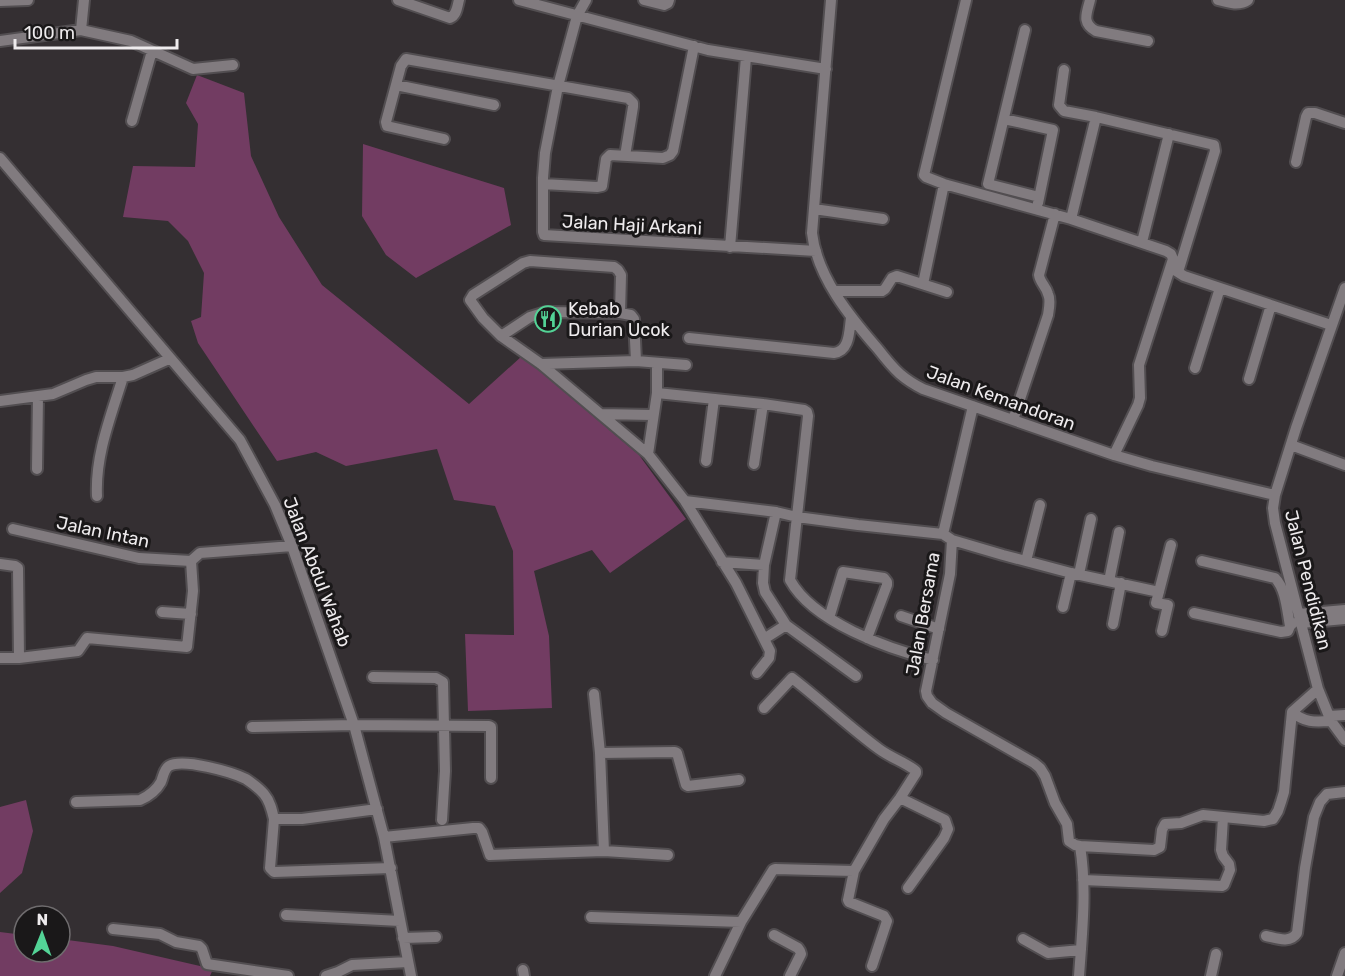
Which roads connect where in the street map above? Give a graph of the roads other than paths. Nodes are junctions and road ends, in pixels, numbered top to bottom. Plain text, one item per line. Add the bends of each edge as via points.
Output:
1 (28, 0) edge
2 (84, 0) edge
3 (398, 0) edge
4 (459, 0) edge
5 (519, 0) edge
6 (586, 0) edge
7 (644, 0) edge
8 (669, 0) edge
9 (831, 0) edge
10 (966, 0) edge
11 (1090, 0) edge
12 (1218, 0) edge
13 (1248, 0) edge
14 (0, 1) edge
15 (578, 16) junction
16 (81, 30) junction
17 (1024, 30) dead end
18 (0, 41) edge
19 (1148, 41) dead end
20 (694, 46) junction
21 (152, 51) junction
22 (746, 57) junction
23 (233, 65) dead end
24 (826, 69) junction
25 (1064, 70) dead end
26 (396, 85) junction
27 (558, 86) junction
28 (494, 105) dead end
29 (1096, 117) junction
30 (1004, 119) junction
31 (132, 121) dead end
32 (1345, 123) edge
33 (1169, 134) junction
34 (444, 139) dead end
35 (625, 156) junction
36 (0, 158) edge
37 (1296, 162) dead end
38 (543, 184) junction
39 (944, 184) junction
40 (1039, 197) junction
41 (814, 208) junction
42 (1036, 209) junction
43 (1055, 214) junction
44 (883, 219) dead end
45 (1071, 219) junction
46 (1142, 242) junction
47 (730, 247) junction
48 (816, 251) junction
49 (1174, 270) junction
50 (923, 284) junction
51 (1220, 288) junction
52 (834, 291) junction
53 (946, 292) dead end
54 (1344, 293) edge
55 (1271, 305) junction
56 (620, 313) junction
57 (850, 318) junction
58 (1331, 325) junction
59 (501, 336) junction
60 (689, 338) dead end
61 (169, 359) junction
62 (636, 361) junction
63 (541, 363) junction
64 (657, 363) junction
65 (686, 365) dead end
66 (1195, 368) dead end
67 (123, 377) junction
68 (1249, 380) dead end
69 (657, 393) junction
70 (38, 396) junction
71 (714, 399) junction
72 (0, 401) edge
73 (763, 404) junction
74 (973, 406) junction
75 (601, 414) junction
76 (652, 416) junction
77 (1012, 420) junction
78 (1291, 445) junction
79 (648, 454) junction
80 (1114, 455) junction
81 (706, 461) dead end
82 (754, 464) dead end
83 (1345, 465) edge
84 (38, 469) dead end
85 (1275, 495) junction
86 (97, 496) dead end
87 (685, 501) junction
88 (1040, 505) dead end
89 (776, 512) junction
90 (797, 517) junction
91 (1090, 519) dead end
92 (13, 529) dead end
93 (1119, 532) dead end
94 (948, 537) junction
95 (1171, 545) dead end
96 (292, 546) junction
97 (846, 560) dead end
98 (191, 561) junction
99 (1026, 561) junction
100 (1202, 561) dead end
101 (722, 562) junction
102 (0, 564) edge
103 (764, 565) junction
104 (843, 572) junction
105 (1075, 574) junction
106 (1109, 581) junction
107 (1121, 583) junction
108 (1159, 592) junction
109 (1063, 607) dead end
110 (1345, 610) edge
111 (162, 612) dead end
112 (1194, 613) dead end
113 (191, 614) junction
114 (901, 616) dead end
115 (829, 618) junction
116 (1297, 619) junction
117 (1345, 619) edge
118 (1113, 624) dead end
119 (786, 625) junction
120 (939, 629) junction
121 (1162, 631) dead end
122 (867, 638) junction
123 (764, 639) junction
124 (0, 658) edge
125 (19, 658) junction
126 (933, 660) junction
127 (757, 673) dead end
128 (856, 676) dead end
129 (373, 677) dead end
130 (1318, 688) junction
131 (594, 694) dead end
132 (764, 708) dead end
133 (1292, 712) junction
134 (1345, 715) edge
135 (1330, 718) junction
136 (354, 725) junction
137 (444, 726) junction
138 (252, 727) dead end
139 (1345, 740) edge
140 (600, 753) junction
141 (491, 778) dead end
142 (739, 780) dead end
143 (1345, 792) edge
144 (900, 798) junction
145 (76, 802) dead end
146 (377, 809) junction
147 (1223, 818) junction
148 (274, 819) junction
149 (442, 820) dead end
150 (384, 837) junction
151 (1080, 846) junction
152 (604, 851) junction
153 (668, 855) dead end
154 (391, 868) junction
155 (854, 871) junction
156 (1083, 880) junction
157 (908, 888) dead end
158 (286, 915) dead end
159 (591, 917) dead end
160 (400, 921) junction
161 (741, 922) junction
162 (113, 929) dead end
163 (774, 934) dead end
164 (1266, 936) dead end
165 (403, 938) junction
166 (436, 938) dead end
167 (1023, 939) dead end
168 (1081, 950) junction
169 (1345, 953) edge
170 (1216, 954) dead end
171 (408, 962) junction
172 (873, 966) dead end
173 (288, 976) edge
174 (326, 976) edge
175 (411, 976) edge
176 (715, 976) edge
177 (790, 976) edge
178 (1080, 976) edge
179 (1211, 976) edge
180 (1337, 976) edge

1 - 14 street
2 - 16 street
3 - 4 street via 450,18
5 - 15 street
6 - 15 street, Jalan Haji Arkani
7 - 8 street via 664,4
9 - 24 street, Jalan Kemandoran
10 - 39 street via 924,175
11 - 19 street via 1086,19 1091,28
12 - 13 street via 1238,4
15 - 20 street
15 - 27 street, Jalan Haji Arkani
16 - 18 street
16 - 21 street via 131,41
17 - 30 street
20 - 22 street
20 - 35 street via 670,155
21 - 23 street via 193,69
21 - 31 street
22 - 24 street
22 - 47 street
24 - 41 street, Jalan Kemandoran
25 - 29 street via 1059,105 1064,111
26 - 27 street via 403,62 409,59
26 - 28 street
26 - 34 street via 387,126
27 - 35 street via 631,100
27 - 38 street, Jalan Haji Arkani
29 - 33 street
29 - 45 street
30 - 40 street via 1053,130
30 - 40 street via 988,184
32 - 37 street via 1308,113
33 - 46 street
33 - 49 street via 1214,146 1215,151
35 - 38 street via 610,155 606,159 602,186 597,188
36 - 61 street, Jalan Abdul Wahab
38 - 47 street, Jalan Haji Arkani via 544,235
39 - 42 street
39 - 50 street
40 - 42 street
41 - 44 street
41 - 48 street, Jalan Kemandoran via 812,233
42 - 43 street
43 - 45 street
43 - 77 street via 1039,275 1048,293 1048,315
45 - 46 street
46 - 49 street via 1171,254
47 - 48 street, Jalan Haji Arkani
48 - 52 street, Jalan Kemandoran
49 - 51 street
49 - 80 street via 1139,365 1138,405
50 - 52 street via 894,276 882,291
50 - 53 street
51 - 55 street
51 - 66 street
52 - 57 street, Jalan Kemandoran
54 - 58 street, Jalan Pendidikan
55 - 58 street
55 - 68 street
56 - 59 street via 546,312 530,317
56 - 59 street via 621,275 614,267 530,261 471,297 471,303
56 - 62 street via 634,319
57 - 60 street via 846,346 834,353
57 - 74 street, Jalan Kemandoran via 909,381
58 - 78 street, Jalan Pendidikan
59 - 63 street
61 - 67 street
61 - 96 street, Jalan Abdul Wahab via 244,447
62 - 63 street
62 - 64 street
63 - 75 street
64 - 65 street
64 - 69 street
67 - 70 street via 96,377
67 - 86 street via 98,461
69 - 71 street
69 - 76 street
70 - 72 street
70 - 84 street
71 - 73 street
71 - 81 street
73 - 82 street
73 - 90 street via 807,412
74 - 77 street, Jalan Kemandoran
74 - 94 street, Jalan Bersama
75 - 76 street
75 - 79 street
76 - 79 street
77 - 80 street, Jalan Kemandoran
78 - 83 street
78 - 85 street, Jalan Pendidikan
79 - 87 street
80 - 85 street, Jalan Kemandoran
85 - 116 street, Jalan Pendidikan via 1275,523
87 - 89 street
87 - 101 street
88 - 99 street
89 - 90 street
89 - 103 street
90 - 94 street
90 - 115 street via 790,580 802,597
91 - 105 street
92 - 98 street, Jalan Intan via 139,558
93 - 106 street
94 - 99 street
94 - 120 street, Jalan Bersama via 950,574
95 - 108 street
96 - 98 street, Jalan Intan via 200,553
96 - 136 street, Jalan Abdul Wahab
97 - 104 street
98 - 113 street
99 - 105 street
100 - 116 street via 1275,578
101 - 103 street
101 - 123 street
102 - 125 street via 18,568
103 - 119 street via 765,592
104 - 115 street
104 - 122 street via 887,580
105 - 106 street
105 - 109 street
106 - 107 street
107 - 108 street
107 - 118 street
108 - 121 street via 1156,603 1168,605
110 - 116 street
111 - 113 street
112 - 116 street via 1281,632 1288,631
113 - 125 street via 187,647 87,638 78,651
114 - 120 street
115 - 122 street
116 - 117 street
116 - 130 street, Jalan Pendidikan via 1319,675
119 - 123 street
119 - 128 street
120 - 126 street, Jalan Bersama
122 - 126 street
123 - 127 street via 770,655
124 - 125 street
126 - 151 street, Jalan Bersama via 926,691 932,703 1040,768 1067,824 1069,841
129 - 137 street via 441,679
130 - 133 street
130 - 135 street, Jalan Pendidikan
131 - 140 street
132 - 144 street via 792,678 883,752 916,771
133 - 135 street via 1309,722
133 - 147 street via 1284,792 1275,816 1264,821
134 - 135 street
135 - 139 street, Jalan Pendidikan
136 - 137 street
136 - 138 street
136 - 146 street, Jalan Abdul Wahab
137 - 141 street via 491,727
137 - 149 street
140 - 142 street via 675,752 688,786
140 - 152 street
143 - 164 street via 1327,794 1314,818 1295,937 1289,940
144 - 155 street
144 - 157 street via 945,820 948,829
145 - 148 street via 140,800 156,789 170,765 188,764 246,779 268,799
146 - 148 street
146 - 150 street, Jalan Abdul Wahab
147 - 151 street via 1203,815 1165,824 1160,847 1154,850
147 - 156 street via 1221,850 1230,870 1222,886
148 - 154 street via 270,868 274,872
150 - 152 street via 479,828 490,855
150 - 154 street, Jalan Abdul Wahab
151 - 156 street, Jalan Bersama
152 - 153 street
154 - 160 street, Jalan Abdul Wahab
155 - 161 street via 775,868
155 - 172 street via 849,902 888,921
156 - 168 street, Jalan Bersama
158 - 160 street
159 - 161 street
160 - 165 street, Jalan Abdul Wahab
161 - 176 street
162 - 173 street via 160,934 199,946 207,964
163 - 177 street via 800,951
165 - 166 street
165 - 171 street, Jalan Abdul Wahab
167 - 168 street via 1048,953
168 - 178 street, Jalan Bersama
169 - 180 street
170 - 179 street
171 - 174 street via 352,965
171 - 175 street, Jalan Abdul Wahab

